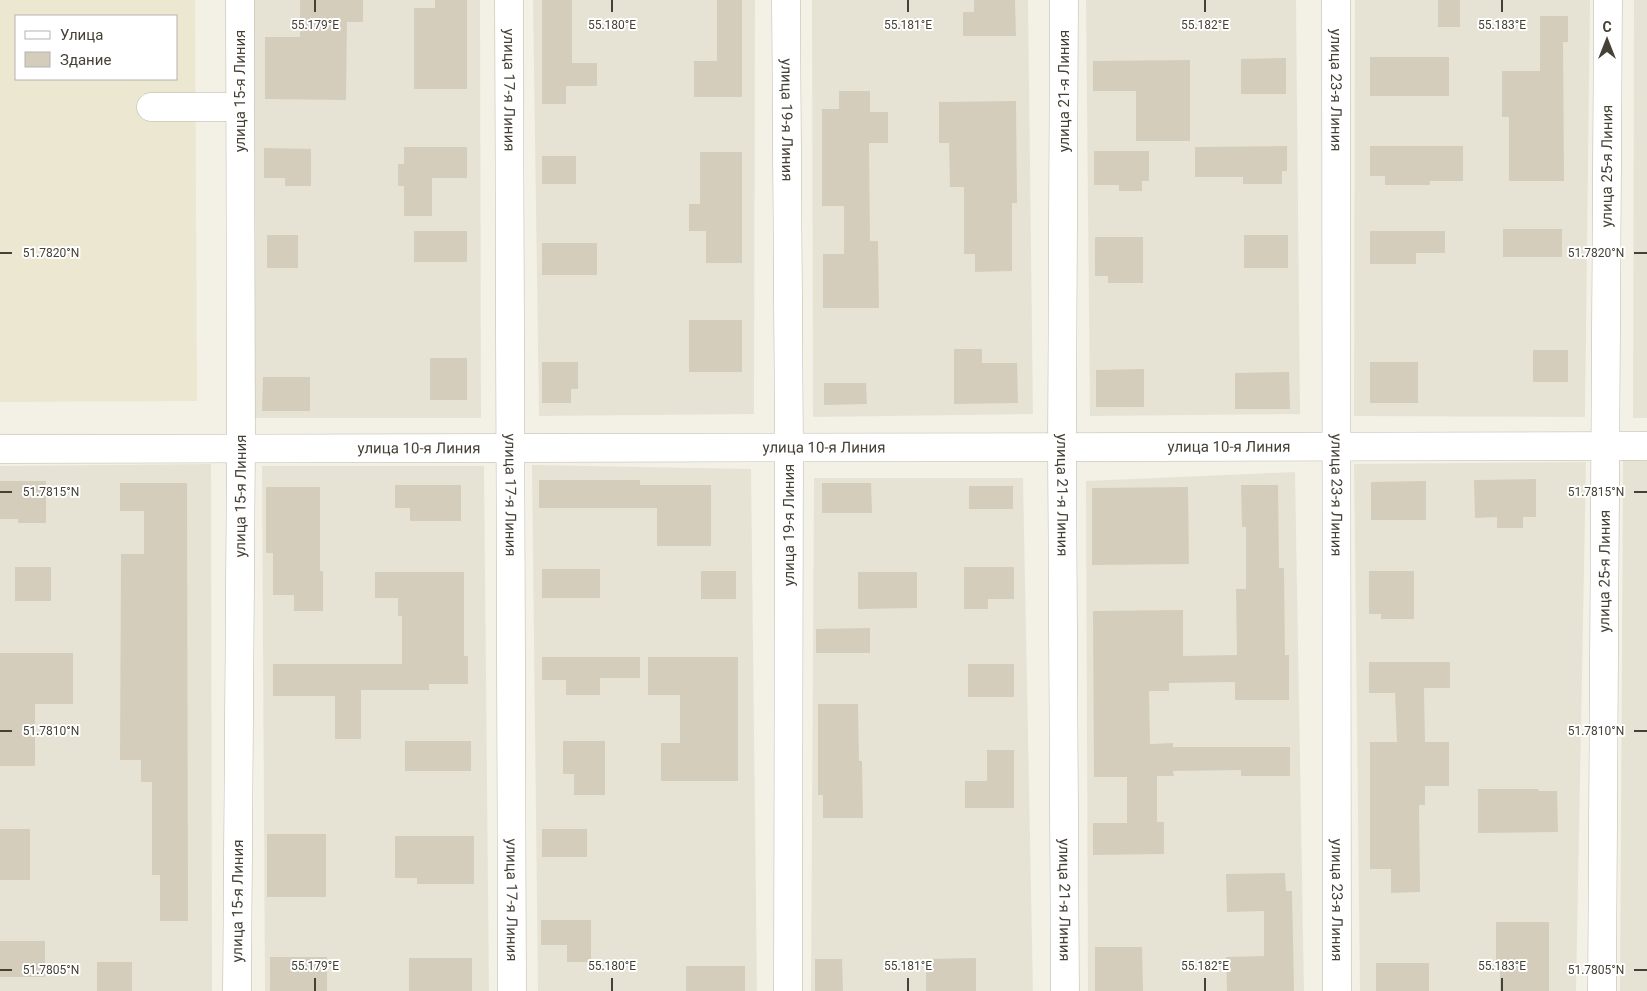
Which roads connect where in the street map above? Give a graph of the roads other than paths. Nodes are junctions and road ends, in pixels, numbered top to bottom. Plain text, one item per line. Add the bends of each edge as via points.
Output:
1 (240, 0) edge
2 (509, 0) edge
3 (786, 0) edge
4 (1064, 0) edge
5 (1336, 0) edge
6 (1608, 0) edge
7 (151, 107) dead end
8 (240, 107) junction
9 (1337, 446) junction
10 (1607, 446) junction
11 (1647, 446) edge
12 (241, 447) junction
13 (512, 447) junction
14 (789, 447) junction
15 (1062, 448) junction
16 (0, 449) edge
17 (237, 991) edge
18 (512, 991) edge
19 (788, 991) edge
20 (1065, 991) edge
21 (1337, 991) edge
22 (1602, 991) edge

1 - 8 street, улица 15-я Линия
2 - 13 street, улица 17-я Линия
3 - 14 street, улица 19-я Линия
4 - 15 street, улица 21-я Линия
5 - 9 street, улица 23-я Линия
6 - 10 street, улица 25-я Линия
7 - 8 street
8 - 12 street, улица 15-я Линия
9 - 10 street, улица 10-я Линия
9 - 15 street, улица 10-я Линия
9 - 21 street, улица 23-я Линия
10 - 11 street, улица 10-я Линия
10 - 22 street, улица 25-я Линия
12 - 13 street, улица 10-я Линия
12 - 16 street, улица 10-я Линия
12 - 17 street, улица 15-я Линия
13 - 14 street, улица 10-я Линия
13 - 18 street, улица 17-я Линия
14 - 15 street, улица 10-я Линия
14 - 19 street, улица 19-я Линия
15 - 20 street, улица 21-я Линия

